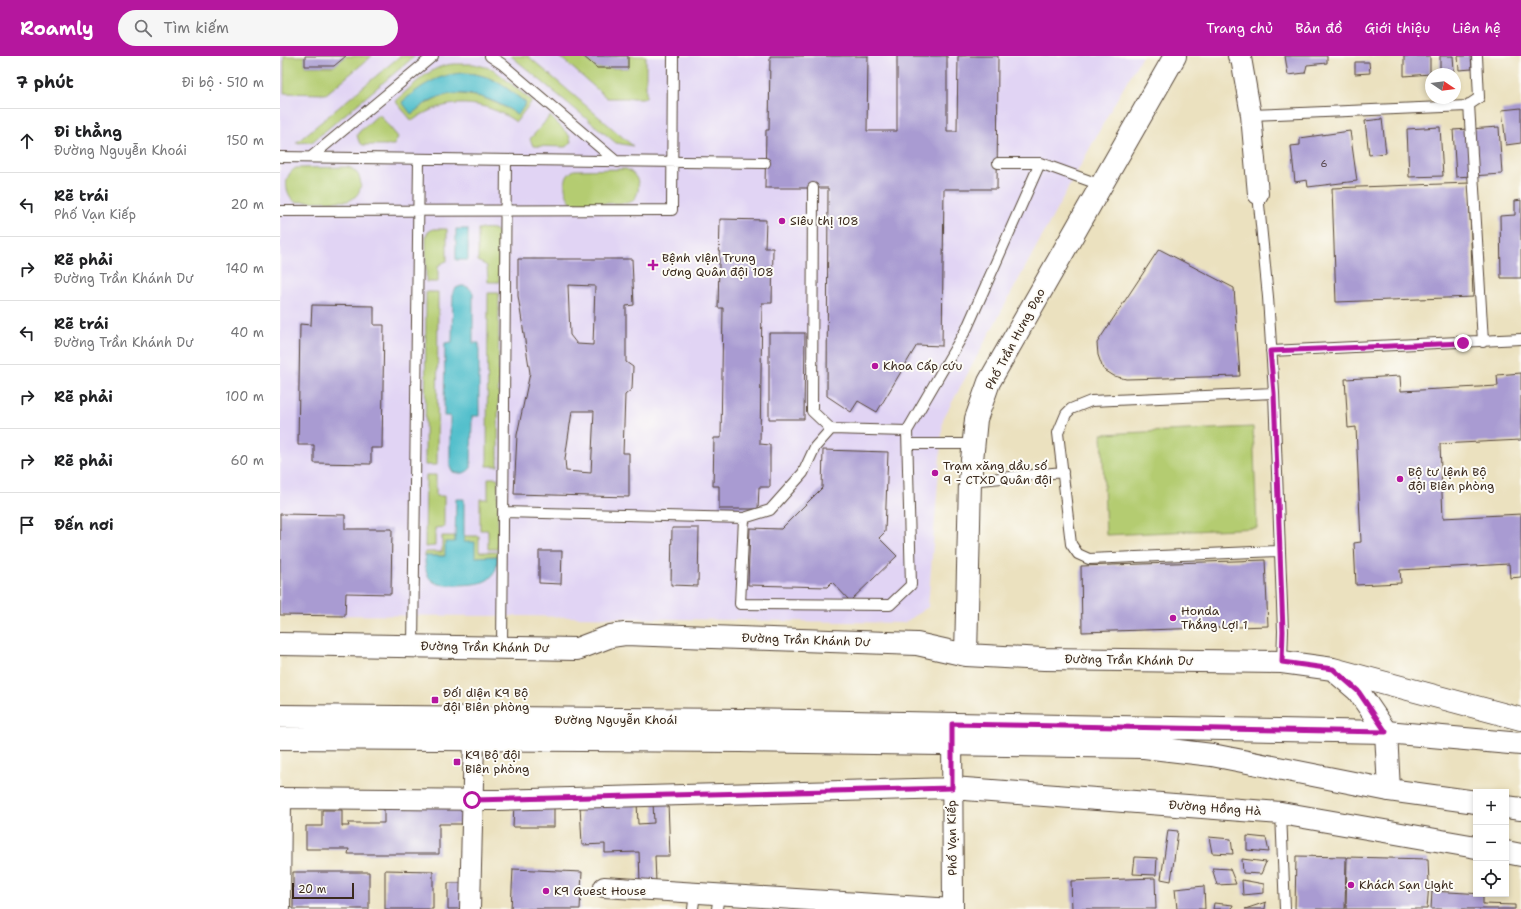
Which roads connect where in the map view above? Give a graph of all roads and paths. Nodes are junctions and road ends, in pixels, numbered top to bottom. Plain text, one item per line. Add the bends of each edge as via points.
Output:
1 (433, 56) edge
2 (490, 56) edge
3 (673, 56) edge
4 (1175, 56) edge
5 (1238, 56) edge
6 (1477, 56) edge
7 (1469, 104) junction
8 (1251, 115) junction
9 (280, 157) edge
10 (312, 157) junction
11 (419, 159) junction
12 (506, 160) junction
13 (617, 162) junction
14 (672, 162) junction
15 (765, 163) dead end
16 (998, 163) dead end
17 (1040, 163) junction
18 (1101, 185) junction
19 (813, 188) dead end
20 (1258, 194) joint
21 (280, 211) edge
22 (419, 211) junction
23 (506, 211) junction
24 (1521, 339) edge
25 (1483, 342) junction
26 (1270, 351) junction
27 (1274, 393) junction
28 (831, 429) junction
29 (907, 431) junction
30 (908, 444) junction
31 (974, 444) junction
32 (1063, 472) junction
33 (970, 481) junction
34 (503, 512) junction
35 (744, 518) junction
36 (1279, 551) junction
37 (280, 644) edge
38 (413, 646) junction
39 (502, 648) junction
40 (966, 656) junction
41 (1282, 662) junction
42 (1333, 669) junction
43 (280, 716) edge
44 (1521, 719) edge
45 (1386, 732) junction
46 (952, 734) junction
47 (280, 738) edge
48 (474, 740) junction
49 (1521, 744) edge
50 (952, 788) junction
51 (1389, 790) junction
52 (281, 798) edge
53 (472, 800) junction
54 (1473, 802) edge
55 (1509, 807) edge
56 (1521, 809) edge
57 (1281, 813) junction
58 (1473, 846) edge
59 (1509, 853) edge
60 (1521, 855) edge
61 (604, 887) dead end
62 (694, 901) edge
63 (718, 902) edge
64 (782, 904) edge
65 (816, 905) edge
66 (280, 908) edge
67 (470, 909) edge
68 (953, 909) edge
69 (1285, 909) edge

1 - 10 lane
2 - 13 lane via 508,68
3 - 14 lane
4 - 18 main road, Phố Trần Hưng Đạo
5 - 8 street via 1241,58
6 - 7 lane via 1479,98
7 - 8 lane
7 - 25 lane
8 - 20 street
9 - 10 lane
10 - 11 lane
11 - 12 lane
11 - 22 lane
12 - 13 lane
12 - 23 lane
13 - 14 lane
14 - 15 lane
14 - 23 lane via 672,210
16 - 17 lane
17 - 18 lane
17 - 29 lane via 968,328
18 - 31 main road, Phố Trần Hưng Đạo via 989,382 976,419
19 - 28 lane via 812,412
20 - 26 lane via 1268,297
21 - 22 lane
22 - 23 lane
22 - 38 lane
23 - 34 lane
24 - 25 lane
25 - 26 lane
26 - 27 lane
27 - 32 lane via 1091,401 1071,409 1063,420 1058,433
27 - 36 lane
28 - 29 lane
28 - 35 lane via 815,447 803,473 770,510
29 - 30 lane
30 - 31 lane
30 - 35 lane via 911,585 890,605 740,604
31 - 33 main road, Phố Trần Hưng Đạo
32 - 33 lane
32 - 36 lane via 1071,544 1078,554 1089,559
33 - 40 main road, Phố Trần Hưng Đạo
34 - 35 lane
34 - 39 lane
36 - 41 lane
37 - 38 main road, Đường Trần Khánh Dư
38 - 39 main road, Đường Trần Khánh Dư
39 - 40 main road, Đường Trần Khánh Dư via 577,649 611,636 625,634 917,644
40 - 41 main road, Đường Trần Khánh Dư
41 - 42 main road, Đường Trần Khánh Dư
42 - 44 main road, Đường Trần Khánh Dư
42 - 45 main road via 1358,691
43 - 46 main road, Đường Nguyễn Khoái
45 - 46 main road
45 - 49 main road
45 - 51 main road
46 - 48 main road, Đường Nguyễn Khoái
46 - 50 street, Phố Vạn Kiếp
46 - 51 main road via 1144,747 1212,755
47 - 48 main road, Đường Nguyễn Khoái
48 - 53 street
50 - 53 street
50 - 57 main road, Đường Hồng Hà
50 - 68 street, Phố Vạn Kiếp
51 - 54 main road
52 - 53 street
52 - 66 street
53 - 67 street
55 - 56 main road
57 - 58 main road, Đường Hồng Hà
57 - 69 lane
59 - 60 main road
61 - 62 street
62 - 63 street
63 - 64 street
64 - 65 street
65 - 68 street

